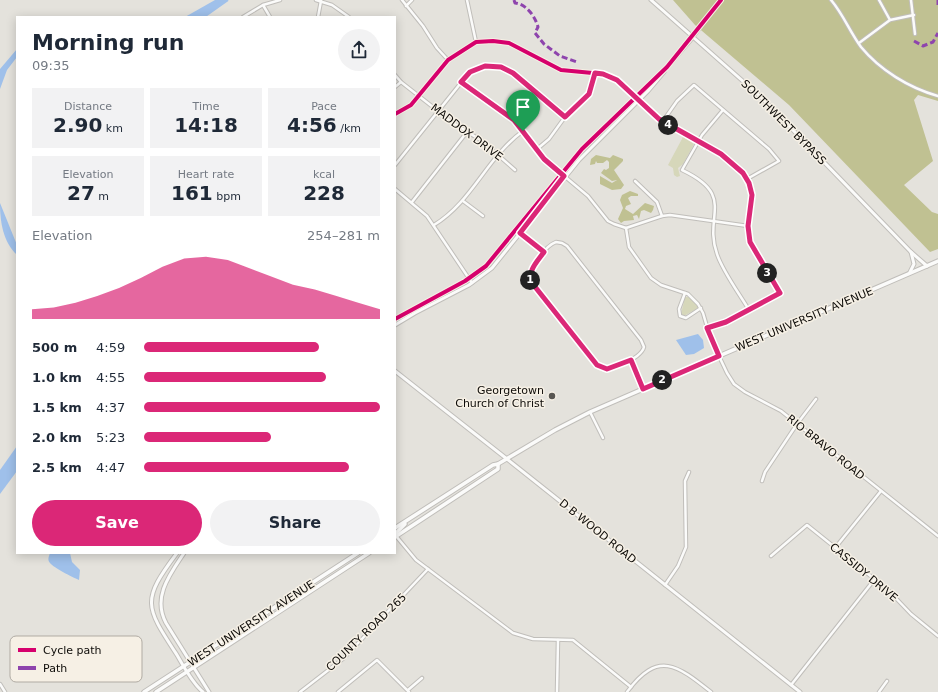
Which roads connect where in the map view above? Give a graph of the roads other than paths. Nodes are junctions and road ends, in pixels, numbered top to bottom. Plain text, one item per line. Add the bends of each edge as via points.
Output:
1 (280, 0) edge
2 (316, 0) edge
3 (402, 0) edge
4 (412, 0) edge
5 (467, 0) edge
6 (651, 0) edge
7 (721, 0) edge
8 (832, 0) edge
9 (879, 0) edge
10 (911, 0) edge
11 (321, 1) junction
12 (263, 5) junction
13 (406, 6) junction
14 (914, 15) junction
15 (245, 16) edge
16 (269, 16) edge
17 (318, 16) edge
18 (348, 16) edge
19 (890, 20) junction
20 (915, 34) dead end
21 (693, 36) junction
22 (476, 42) junction
23 (859, 44) junction
24 (448, 60) junction
25 (667, 67) junction
26 (595, 73) junction
27 (396, 76) edge
28 (401, 82) junction
29 (461, 82) junction
30 (396, 86) edge
31 (419, 95) junction
32 (938, 96) edge
33 (635, 97) junction
34 (639, 100) junction
35 (723, 110) junction
36 (438, 111) junction
37 (396, 113) edge
38 (565, 117) junction
39 (662, 121) junction
40 (523, 131) junction
41 (468, 132) junction
42 (698, 142) junction
43 (536, 150) junction
44 (498, 155) junction
45 (396, 164) edge
46 (515, 170) dead end
47 (561, 174) junction
48 (564, 176) junction
49 (747, 179) junction
50 (635, 181) dead end
51 (396, 190) edge
52 (463, 201) junction
53 (412, 202) junction
54 (483, 216) dead end
55 (662, 216) junction
56 (714, 221) junction
57 (434, 225) junction
58 (748, 226) junction
59 (626, 228) junction
60 (516, 230) junction
61 (520, 233) junction
62 (544, 252) junction
63 (911, 252) junction
64 (938, 262) edge
65 (927, 266) junction
66 (908, 275) junction
67 (470, 279) junction
68 (472, 283) junction
69 (685, 293) junction
70 (701, 308) junction
71 (749, 310) junction
72 (396, 318) edge
73 (396, 324) edge
74 (707, 328) junction
75 (719, 356) junction
76 (631, 360) junction
77 (396, 372) edge
78 (643, 389) junction
79 (816, 399) dead end
80 (590, 412) junction
81 (797, 424) junction
82 (603, 438) dead end
83 (507, 459) junction
84 (498, 464) junction
85 (689, 472) dead end
86 (762, 481) dead end
87 (881, 491) junction
88 (410, 519) junction
89 (396, 527) edge
90 (938, 536) edge
91 (396, 537) edge
92 (835, 548) junction
93 (177, 554) edge
94 (183, 554) edge
95 (356, 554) edge
96 (366, 554) edge
97 (771, 556) dead end
98 (181, 558) junction
99 (428, 569) junction
100 (874, 580) junction
101 (665, 585) junction
102 (171, 632) junction
103 (164, 636) junction
104 (938, 636) edge
105 (558, 640) junction
106 (191, 662) junction
107 (184, 666) junction
108 (194, 668) junction
109 (188, 672) junction
110 (422, 678) dead end
111 (887, 681) dead end
112 (0, 684) edge
113 (791, 685) junction
114 (631, 687) junction
115 (409, 691) edge
116 (5, 692) edge
117 (144, 692) edge
118 (156, 692) edge
119 (203, 692) edge
120 (209, 692) edge
121 (300, 692) edge
122 (338, 692) edge
123 (557, 692) edge
124 (627, 692) edge
125 (711, 692) edge
126 (800, 692) edge
127 (879, 692) edge

1 - 12 street
2 - 11 street
3 - 13 street
4 - 13 street
5 - 22 street
6 - 21 street, SOUTHWEST BYPASS
7 - 21 street
8 - 23 street
9 - 19 street
10 - 14 street
11 - 17 street
11 - 18 street
12 - 15 street
12 - 16 street
13 - 24 street
14 - 19 street
14 - 20 street
19 - 23 street
21 - 25 street
21 - 63 street, SOUTHWEST BYPASS via 762,98
22 - 24 street
22 - 26 street via 509,43 561,70
23 - 32 street via 873,60 900,80
24 - 31 street
25 - 33 street
25 - 34 street
26 - 33 street via 615,78
26 - 38 street via 589,94
27 - 28 street, MADDOX DRIVE
28 - 30 street
28 - 31 street, MADDOX DRIVE
29 - 36 street
29 - 38 street via 470,72 480,68 504,68 557,108
29 - 40 street via 511,117
31 - 36 street, MADDOX DRIVE
31 - 37 street via 410,105
33 - 34 street
33 - 47 street via 596,134
34 - 39 street
34 - 48 street
35 - 39 street via 694,85 677,101
35 - 42 street
35 - 49 street via 769,149 779,161
36 - 41 street, MADDOX DRIVE
36 - 45 street
38 - 43 street via 549,139
39 - 42 street
40 - 43 street
40 - 44 street
41 - 44 street, MADDOX DRIVE
41 - 53 street
42 - 49 street via 721,154
42 - 56 street via 682,170 699,180 711,192 715,207
43 - 47 street
44 - 46 street, MADDOX DRIVE
44 - 52 street
47 - 48 street
47 - 60 street
48 - 59 street via 592,199 608,221
48 - 61 street
49 - 58 street via 752,195
50 - 55 street via 657,202
51 - 53 street
52 - 54 street
52 - 57 street via 452,213
53 - 57 street
55 - 56 street
55 - 59 street
56 - 58 street
56 - 71 street via 713,236 717,255
57 - 67 street
58 - 71 street via 751,246 780,293
59 - 69 street via 629,247 651,278 661,285
60 - 61 street
60 - 67 street via 492,260
61 - 62 street
61 - 68 street via 495,264
62 - 76 street via 556,242 567,246 643,342 642,352
62 - 76 street via 531,269 532,283 597,365 607,369
63 - 65 street, SOUTHWEST BYPASS
63 - 66 street via 914,267
64 - 65 main road, WEST UNIVERSITY AVENUE
65 - 66 main road, WEST UNIVERSITY AVENUE
66 - 75 main road, WEST UNIVERSITY AVENUE
67 - 68 street
67 - 72 street
68 - 73 street
69 - 70 street
69 - 70 street via 679,310 680,316 686,318
70 - 74 street, RIO BRAVO ROAD
71 - 74 street
74 - 75 street, RIO BRAVO ROAD
75 - 78 main road, WEST UNIVERSITY AVENUE
75 - 81 street, RIO BRAVO ROAD via 737,386 751,396 776,407
76 - 78 street
77 - 83 street, D B WOOD ROAD
78 - 80 main road, WEST UNIVERSITY AVENUE
79 - 81 street
80 - 82 street
80 - 83 main road, WEST UNIVERSITY AVENUE
81 - 86 street via 765,472
81 - 87 street, RIO BRAVO ROAD
83 - 84 main road, WEST UNIVERSITY AVENUE
83 - 101 street, D B WOOD ROAD
84 - 88 main road, WEST UNIVERSITY AVENUE
84 - 91 main road, WEST UNIVERSITY AVENUE via 498,469
85 - 101 street via 685,481 686,547 681,561
87 - 90 street, RIO BRAVO ROAD
87 - 92 street
88 - 89 main road, WEST UNIVERSITY AVENUE
88 - 91 main road via 397,532
91 - 99 street via 408,552
92 - 97 street, CASSIDY DRIVE via 806,524
92 - 100 street, CASSIDY DRIVE
93 - 98 street
93 - 103 street via 157,582 152,595 154,617
94 - 98 street
95 - 106 main road, WEST UNIVERSITY AVENUE
96 - 108 main road, WEST UNIVERSITY AVENUE
98 - 102 street via 165,584 161,598 162,616
99 - 105 street via 513,633 526,638
99 - 121 street, COUNTY ROAD 265 via 344,658
100 - 104 street, CASSIDY DRIVE
100 - 113 street
101 - 113 street, D B WOOD ROAD
102 - 103 street
102 - 106 street
103 - 107 street
105 - 114 street via 571,639 578,643
105 - 123 street
106 - 107 main road, WEST UNIVERSITY AVENUE
106 - 108 street
107 - 109 street
107 - 117 main road, WEST UNIVERSITY AVENUE
108 - 109 main road, WEST UNIVERSITY AVENUE
108 - 120 street
109 - 118 main road, WEST UNIVERSITY AVENUE
109 - 119 street
110 - 115 street
111 - 127 street
112 - 116 street
113 - 126 street, D B WOOD ROAD
114 - 124 street
114 - 125 street via 650,669 669,666 683,670
115 - 122 street via 377,660

